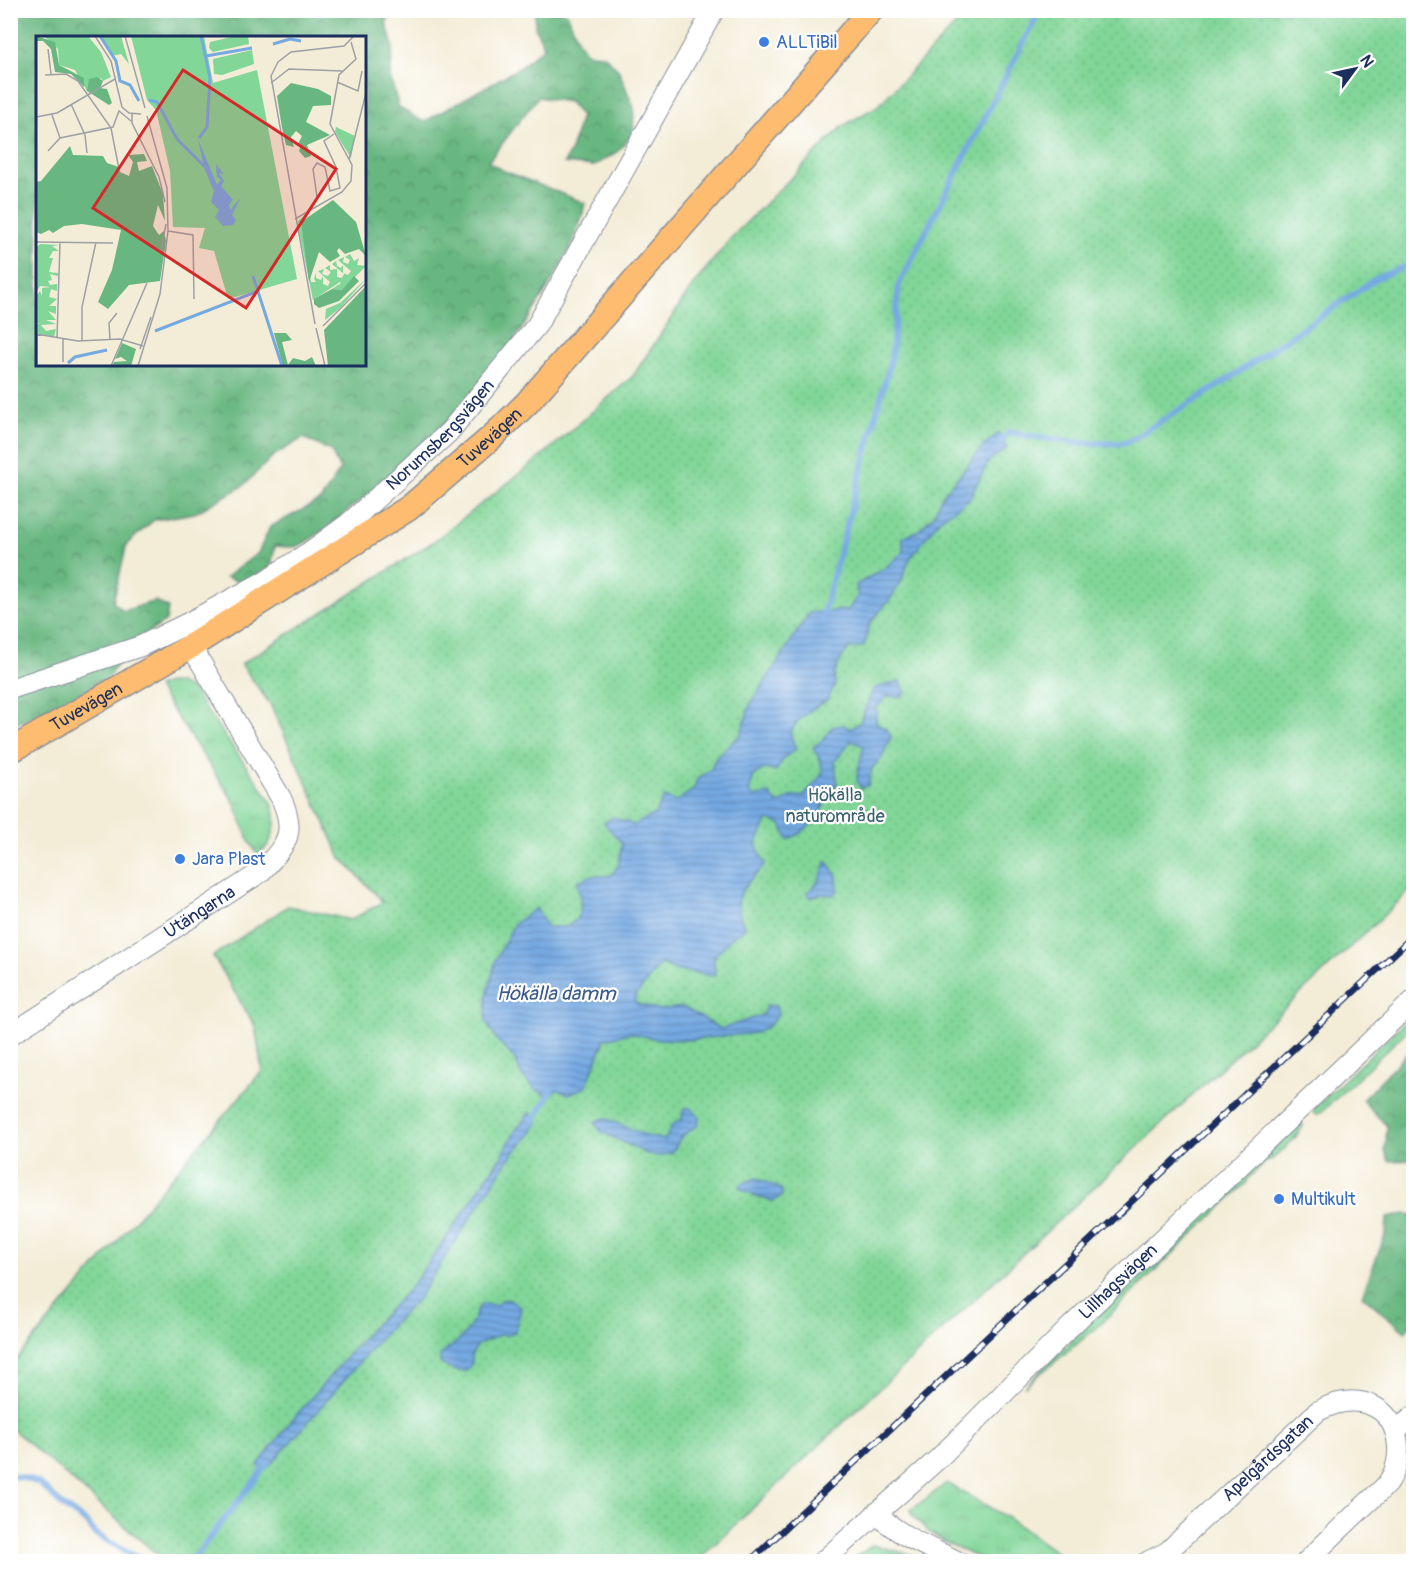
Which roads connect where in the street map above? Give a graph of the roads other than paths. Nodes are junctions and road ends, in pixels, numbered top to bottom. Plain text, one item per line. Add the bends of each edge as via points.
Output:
1 (714, 10) edge
2 (871, 10) edge
3 (191, 646) junction
4 (10, 689) edge
5 (10, 751) edge
6 (1413, 1000) edge
7 (10, 1035) edge
8 (1413, 1416) edge
9 (1395, 1431) junction
10 (876, 1513) junction
11 (822, 1562) edge
12 (959, 1562) edge
13 (1147, 1562) edge
14 (1306, 1562) edge

1 - 4 street, Norumsbergsvägen via 537,325 449,432 350,523 265,581 141,646
2 - 3 main road, Tuvevägen via 527,403 493,436 409,508
3 - 5 main road, Tuvevägen
3 - 7 street, Utängarna via 281,798 287,812 288,838 261,872
6 - 10 street, Lillhagsvägen via 1070,1327 938,1459
8 - 9 street
9 - 13 street, Apelgårdsgatan via 1380,1410 1368,1404 1351,1400 1329,1405 1167,1552
9 - 14 street via 1398,1460 1389,1481
10 - 11 street, Lillhagsvägen
10 - 12 street via 902,1535

